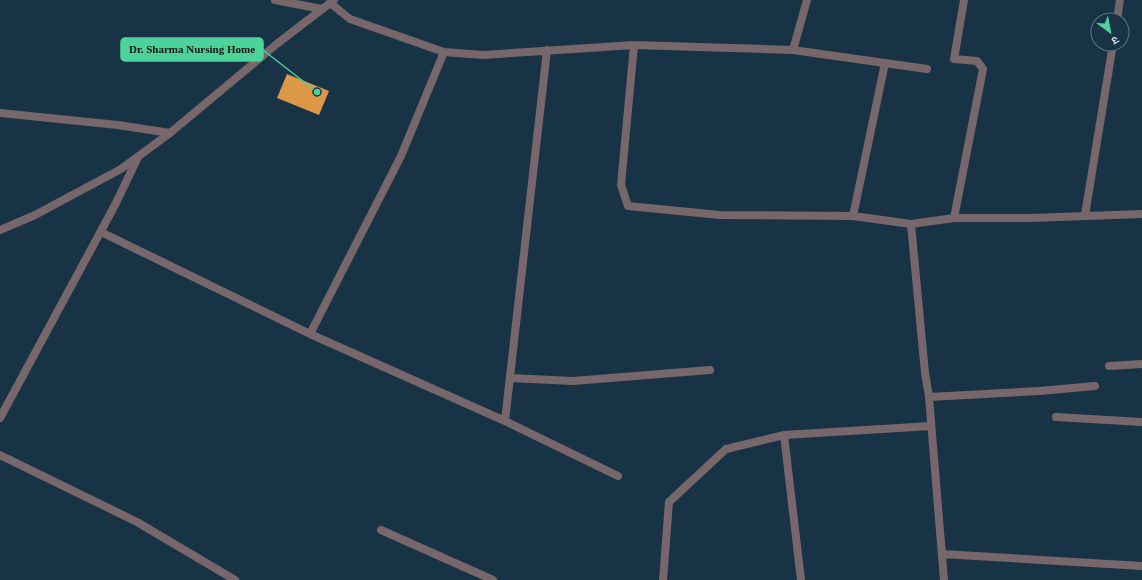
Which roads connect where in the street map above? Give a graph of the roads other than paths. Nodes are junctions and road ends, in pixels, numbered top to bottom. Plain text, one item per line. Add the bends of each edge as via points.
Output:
1 (275, 0) edge
2 (807, 0) edge
3 (964, 0) edge
4 (1120, 0) edge
5 (332, 1) edge
6 (322, 9) junction
7 (1118, 12) edge
8 (634, 45) junction
9 (547, 50) junction
10 (793, 50) junction
11 (444, 52) junction
12 (1112, 52) edge
13 (885, 63) junction
14 (927, 69) dead end
15 (0, 113) edge
16 (170, 133) junction
17 (138, 157) junction
18 (1142, 214) edge
19 (1085, 215) junction
20 (853, 216) junction
21 (954, 218) junction
22 (911, 224) junction
23 (0, 230) edge
24 (101, 232) junction
25 (310, 334) junction
26 (1142, 364) edge
27 (1109, 366) dead end
28 (710, 370) dead end
29 (510, 378) junction
30 (1095, 386) dead end
31 (929, 397) junction
32 (1056, 417) dead end
33 (0, 418) edge
34 (505, 421) junction
35 (1142, 422) edge
36 (931, 426) junction
37 (784, 435) junction
38 (0, 455) edge
39 (618, 476) dead end
40 (381, 530) dead end
41 (942, 554) junction
42 (1142, 566) edge
43 (236, 580) edge
44 (493, 580) edge
45 (664, 580) edge
46 (800, 580) edge
47 (944, 580) edge

1 - 6 street
2 - 10 street
3 - 21 street via 954,59 977,61 983,69
4 - 7 street
5 - 6 street
5 - 11 street via 350,19
6 - 16 street
8 - 9 street
8 - 10 street
8 - 20 street via 621,185 628,206 720,215
9 - 11 street via 483,55
9 - 29 street
10 - 13 street
11 - 25 street via 400,156
12 - 19 street
13 - 14 street
13 - 20 street
15 - 16 street
16 - 17 street
17 - 23 street via 42,212
17 - 24 street
18 - 19 street
19 - 21 street
20 - 22 street
21 - 22 street
22 - 31 street
24 - 25 street
24 - 33 street
25 - 34 street
26 - 27 street
28 - 29 street via 573,381
29 - 34 street
30 - 31 street via 1039,392
31 - 36 street
32 - 35 street
34 - 39 street
36 - 37 street
36 - 41 street
37 - 45 street via 726,449 670,502
37 - 46 street
38 - 43 street via 137,522
40 - 44 street
41 - 42 street
41 - 47 street

